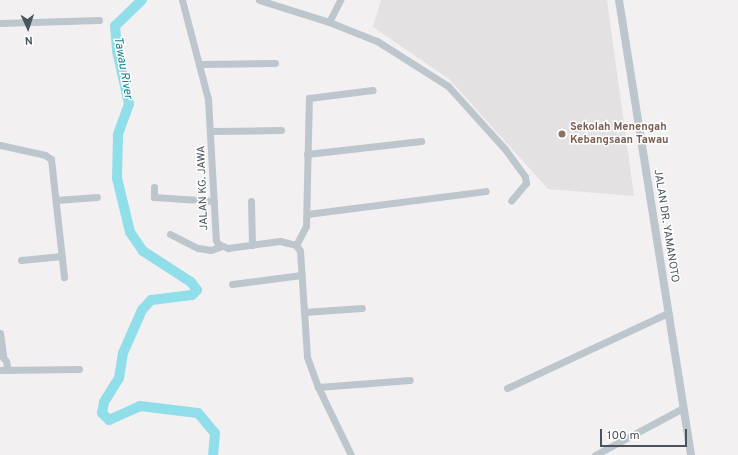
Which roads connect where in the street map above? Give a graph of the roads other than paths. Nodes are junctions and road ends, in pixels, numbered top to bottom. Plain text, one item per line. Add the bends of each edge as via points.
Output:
1 (182, 0) edge
2 (259, 0) edge
3 (340, 0) edge
4 (619, 0) edge
5 (99, 20) dead end
6 (329, 22) junction
7 (0, 23) edge
8 (275, 63) dead end
9 (200, 64) junction
10 (373, 90) dead end
11 (281, 130) dead end
12 (212, 131) junction
13 (421, 141) dead end
14 (0, 145) edge
15 (306, 154) junction
16 (154, 187) dead end
17 (486, 191) dead end
18 (96, 197) dead end
19 (56, 200) junction
20 (214, 201) junction
21 (251, 201) dead end
22 (511, 201) dead end
23 (307, 214) junction
24 (170, 234) dead end
25 (252, 245) junction
26 (296, 245) junction
27 (222, 246) junction
28 (62, 256) junction
29 (22, 260) dead end
30 (301, 275) junction
31 (64, 277) dead end
32 (232, 284) dead end
33 (362, 308) dead end
34 (304, 312) junction
35 (668, 313) junction
36 (0, 333) edge
37 (1, 355) edge
38 (79, 369) dead end
39 (0, 370) edge
40 (8, 370) junction
41 (410, 380) dead end
42 (318, 387) junction
43 (507, 388) dead end
44 (683, 408) junction
45 (352, 455) edge
46 (595, 455) edge
47 (691, 455) edge

1 - 9 street, JALAN KG. JAWA
2 - 6 street
3 - 6 street
4 - 35 street, JALAN DR. YAMANOTO
5 - 7 street
6 - 22 street via 377,41 435,77 459,96 525,177 526,183
8 - 9 street
9 - 12 street, JALAN KG. JAWA
10 - 15 street via 310,96 307,101
11 - 12 street
12 - 20 street, JALAN KG. JAWA
13 - 15 street
14 - 19 street via 49,157
15 - 23 street
16 - 20 street via 154,196
17 - 23 street
18 - 19 street
19 - 28 street
20 - 27 street, JALAN KG. JAWA via 216,240
21 - 25 street
23 - 26 street via 304,234
24 - 27 street via 205,250 220,249
25 - 26 street via 288,241
25 - 27 street via 228,248
26 - 30 street via 300,251
28 - 29 street
28 - 31 street
30 - 32 street
30 - 34 street
33 - 34 street
34 - 42 street via 306,357
35 - 43 street
35 - 44 street, JALAN DR. YAMANOTO
36 - 37 street
37 - 40 street
38 - 40 street
39 - 40 street
41 - 42 street
42 - 45 street
44 - 46 street
44 - 47 street, JALAN DR. YAMANOTO

